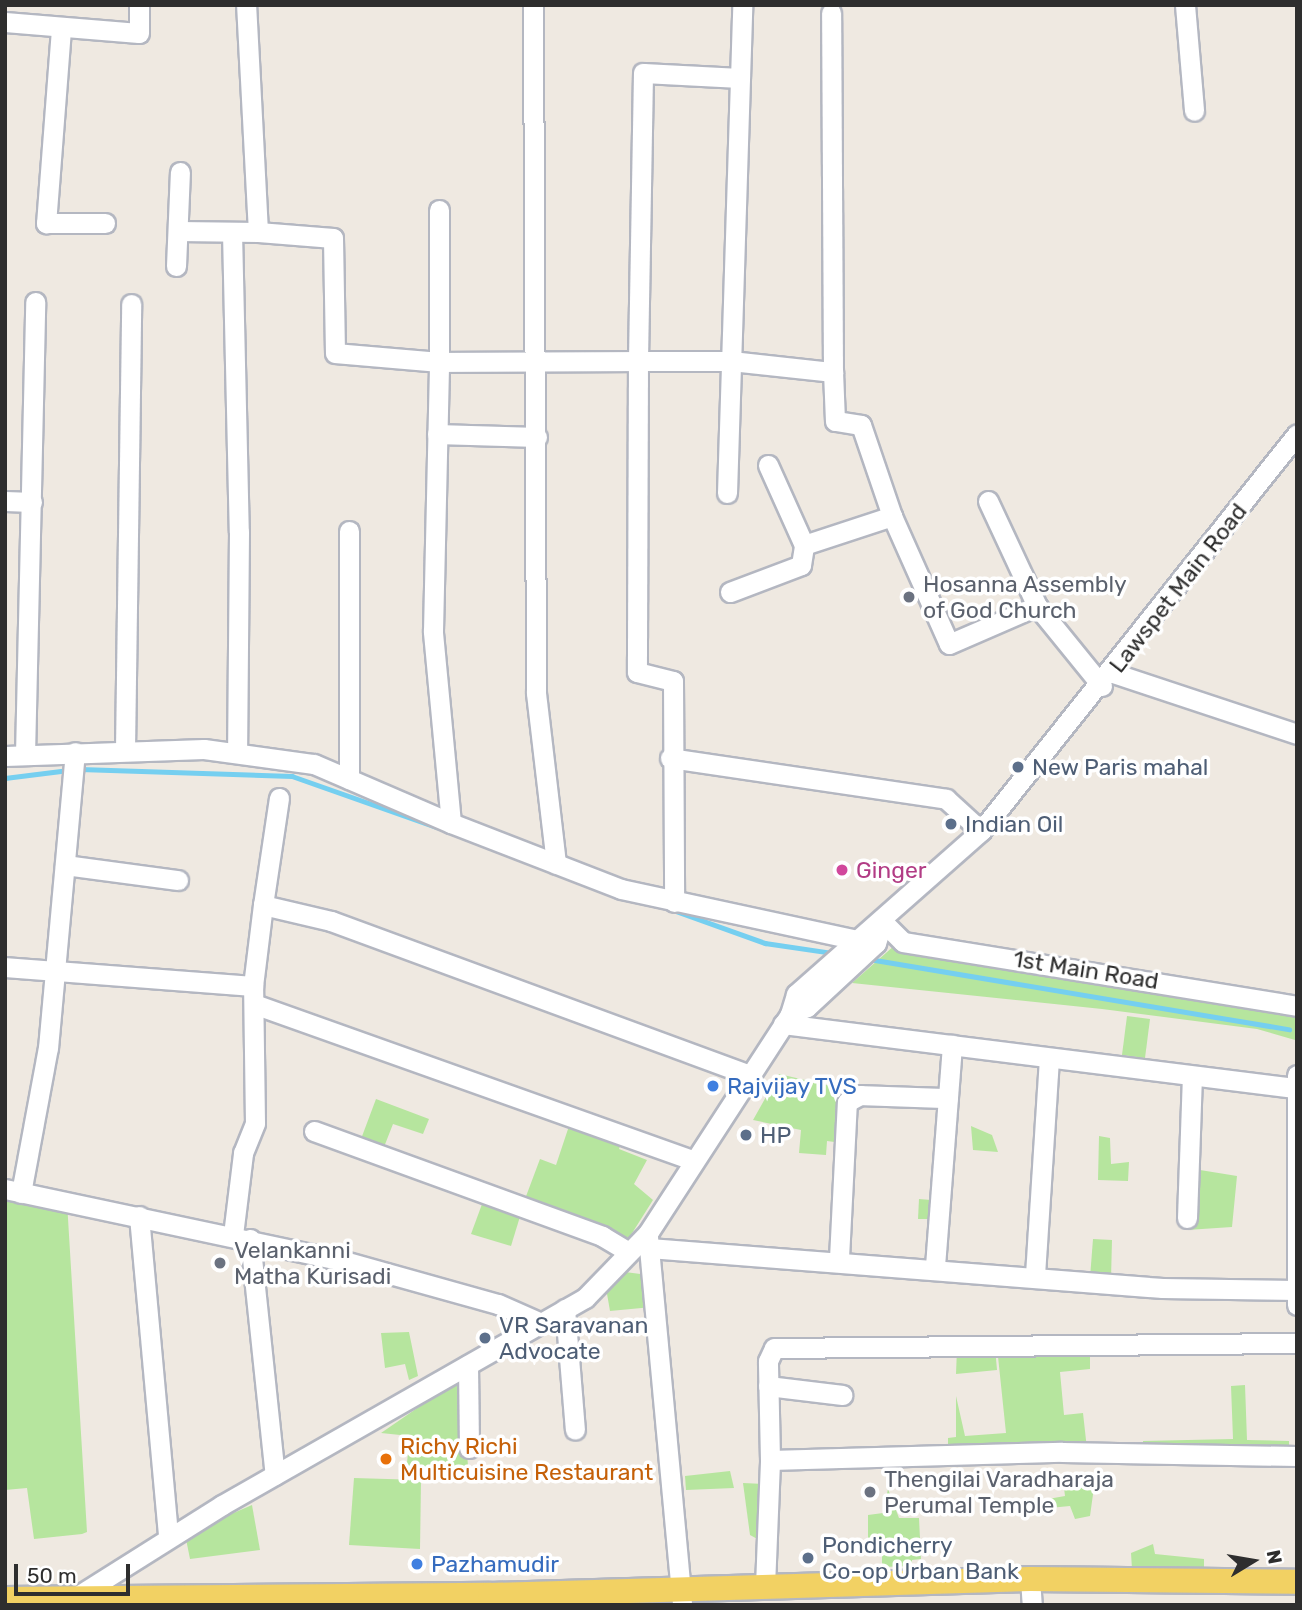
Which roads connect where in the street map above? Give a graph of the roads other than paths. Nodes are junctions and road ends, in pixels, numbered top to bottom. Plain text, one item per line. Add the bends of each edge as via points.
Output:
1 (139, 5) edge
2 (246, 5) edge
3 (533, 5) edge
4 (742, 5) edge
5 (1185, 5) edge
6 (831, 13) dead end
7 (5, 22) edge
8 (61, 29) junction
9 (740, 78) junction
10 (1194, 111) dead end
11 (180, 172) dead end
12 (439, 210) dead end
13 (105, 223) dead end
14 (178, 231) junction
15 (232, 232) junction
16 (258, 232) junction
17 (176, 266) dead end
18 (35, 302) dead end
19 (131, 304) dead end
20 (638, 361) junction
21 (731, 361) junction
22 (439, 362) junction
23 (537, 362) junction
24 (833, 372) junction
25 (437, 434) junction
26 (1297, 434) edge
27 (537, 437) junction
28 (768, 465) dead end
29 (727, 493) dead end
30 (5, 500) edge
31 (988, 501) dead end
32 (32, 502) junction
33 (892, 516) junction
34 (349, 531) dead end
35 (804, 545) junction
36 (730, 592) dead end
37 (1037, 606) junction
38 (1107, 679) junction
39 (1297, 734) edge
40 (125, 750) junction
41 (75, 752) junction
42 (237, 753) junction
43 (25, 755) junction
44 (5, 756) edge
45 (670, 758) junction
46 (349, 779) junction
47 (279, 798) dead end
48 (451, 823) junction
49 (981, 831) junction
50 (556, 864) junction
51 (65, 865) junction
52 (178, 880) dead end
53 (674, 902) junction
54 (263, 905) junction
55 (883, 922) junction
56 (853, 939) junction
57 (5, 967) edge
58 (55, 972) junction
59 (254, 995) junction
60 (1297, 1006) edge
61 (787, 1019) junction
62 (952, 1045) junction
63 (1049, 1058) junction
64 (750, 1075) junction
65 (1192, 1076) junction
66 (1296, 1081) edge
67 (948, 1098) junction
68 (314, 1131) dead end
69 (694, 1161) junction
70 (13, 1191) edge
71 (139, 1216) junction
72 (1187, 1218) dead end
73 (242, 1237) junction
74 (648, 1240) junction
75 (629, 1252) junction
76 (839, 1258) junction
77 (935, 1266) junction
78 (1035, 1275) junction
79 (1296, 1290) edge
80 (1297, 1304) edge
81 (565, 1309) junction
82 (541, 1323) junction
83 (1297, 1343) edge
84 (468, 1365) junction
85 (768, 1386) junction
86 (842, 1395) dead end
87 (575, 1430) dead end
88 (468, 1448) dead end
89 (1297, 1456) edge
90 (770, 1460) junction
91 (275, 1475) junction
92 (168, 1538) junction
93 (1030, 1579) junction
94 (1297, 1582) edge
95 (765, 1586) junction
96 (682, 1597) edge
97 (5, 1599) edge
98 (477, 1600) edge
99 (76, 1601) edge
100 (343, 1601) edge
101 (1032, 1605) edge

1 - 8 street via 139,33
2 - 16 street
3 - 23 street
4 - 9 street
5 - 10 street
6 - 24 street
7 - 8 street
8 - 13 street via 46,223
9 - 20 street via 643,73
9 - 21 street
11 - 14 street
12 - 22 street
14 - 15 street
14 - 17 street
15 - 16 street
15 - 42 street via 239,532
16 - 22 street via 334,238 335,353
18 - 32 street
19 - 40 street
20 - 21 street
20 - 23 street
20 - 45 street via 637,672 673,681
21 - 24 street
21 - 29 street
22 - 23 street
22 - 25 street
23 - 27 street
24 - 33 street via 835,421 861,425
25 - 27 street
25 - 48 street via 433,631
26 - 38 street, Lawspet Main Road
27 - 50 street via 536,693
28 - 35 street
30 - 32 street
31 - 37 street
32 - 43 street
33 - 35 street
33 - 37 street via 949,644
34 - 46 street
35 - 36 street via 802,565
37 - 38 street
38 - 39 street
38 - 49 street, Lawspet Main Road
40 - 41 street
40 - 42 street
41 - 43 street
41 - 51 street
42 - 46 street via 314,764
43 - 44 street
45 - 49 street via 946,799
45 - 53 street
46 - 48 street
47 - 54 street
48 - 50 street
49 - 55 street, Lawspet Main Road
50 - 53 street
51 - 52 street
51 - 58 street
53 - 56 street
54 - 59 street
54 - 64 street via 331,921
55 - 56 street
55 - 60 street, 1st Main Road via 903,942
55 - 61 street via 876,943 807,1007
56 - 61 street via 796,994
57 - 58 street
58 - 59 street
58 - 70 street
59 - 69 street
59 - 73 street via 255,1123 243,1153
61 - 62 street
61 - 64 street
62 - 63 street
62 - 67 street
63 - 65 street
63 - 78 street
64 - 69 street
65 - 66 street
65 - 72 street
66 - 79 street
67 - 76 street via 860,1095 847,1102
67 - 77 street
68 - 75 street via 602,1236
69 - 74 street
70 - 71 street
71 - 73 street
71 - 92 street
73 - 82 street via 498,1304
73 - 91 street
74 - 75 street
74 - 76 street
74 - 96 street
75 - 81 street
76 - 77 street
77 - 78 street
78 - 79 street via 1162,1288
79 - 80 street
81 - 82 street
81 - 87 street
82 - 84 street
83 - 85 street via 783,1346 768,1353
84 - 88 street
84 - 91 street
85 - 86 street
85 - 90 street
89 - 90 street via 1062,1452
90 - 95 street
91 - 92 street
92 - 99 street
93 - 94 main road
93 - 95 main road
93 - 101 street
95 - 96 main road
96 - 98 main road
97 - 99 main road
98 - 100 main road
99 - 100 main road

